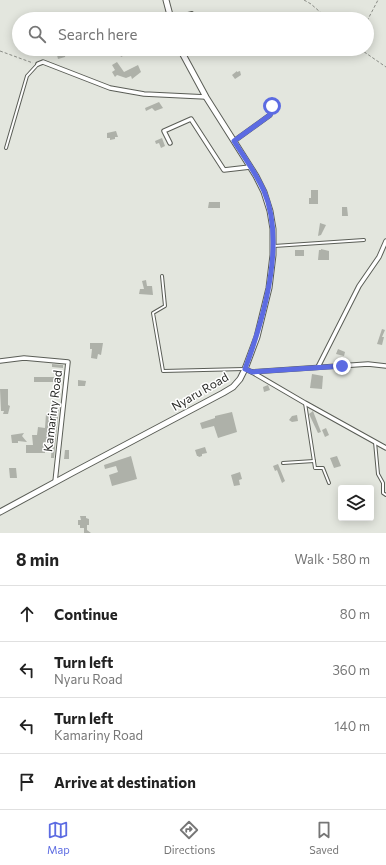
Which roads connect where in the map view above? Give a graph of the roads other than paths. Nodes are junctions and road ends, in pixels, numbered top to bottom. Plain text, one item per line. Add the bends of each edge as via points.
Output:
1 (166, 0) edge
2 (169, 12) edge
3 (184, 56) edge
4 (38, 64) joint
5 (206, 97) junction
6 (272, 106) dead end
7 (234, 141) junction
8 (170, 143) dead end
9 (6, 148) dead end
10 (250, 166) junction
11 (364, 240) dead end
12 (386, 241) edge
13 (272, 246) junction
14 (162, 276) dead end
15 (0, 361) edge
16 (386, 366) edge
17 (318, 368) junction
18 (245, 369) junction
19 (252, 372) junction
20 (305, 404) junction
21 (375, 441) junction
22 (386, 448) edge
23 (314, 461) junction
24 (283, 464) dead end
25 (55, 482) junction
26 (329, 483) dead end
27 (386, 495) edge
28 (0, 512) edge

1 - 2 main road
3 - 5 main road, Nyaru Road
4 - 5 street via 43,62 110,88 144,94
4 - 9 lane via 27,76
5 - 7 main road, Nyaru Road
6 - 7 street via 270,115
7 - 10 main road, Nyaru Road
8 - 10 street via 164,131 191,119 224,170
10 - 13 main road, Nyaru Road via 264,192 270,211
11 - 13 lane
12 - 17 street via 359,286
13 - 18 main road, Nyaru Road via 269,288 257,337
14 - 18 lane via 165,306 153,313 163,371
15 - 25 street, Kamariny Road via 24,358 68,362
16 - 17 street via 368,364
17 - 19 street
18 - 19 street
18 - 25 main road, Nyaru Road via 233,387 223,393
19 - 20 street
20 - 21 street
20 - 23 lane
21 - 22 street
21 - 27 lane via 378,474 383,483 383,493
23 - 24 lane
23 - 26 lane via 315,468 323,468
25 - 28 main road, Nyaru Road

